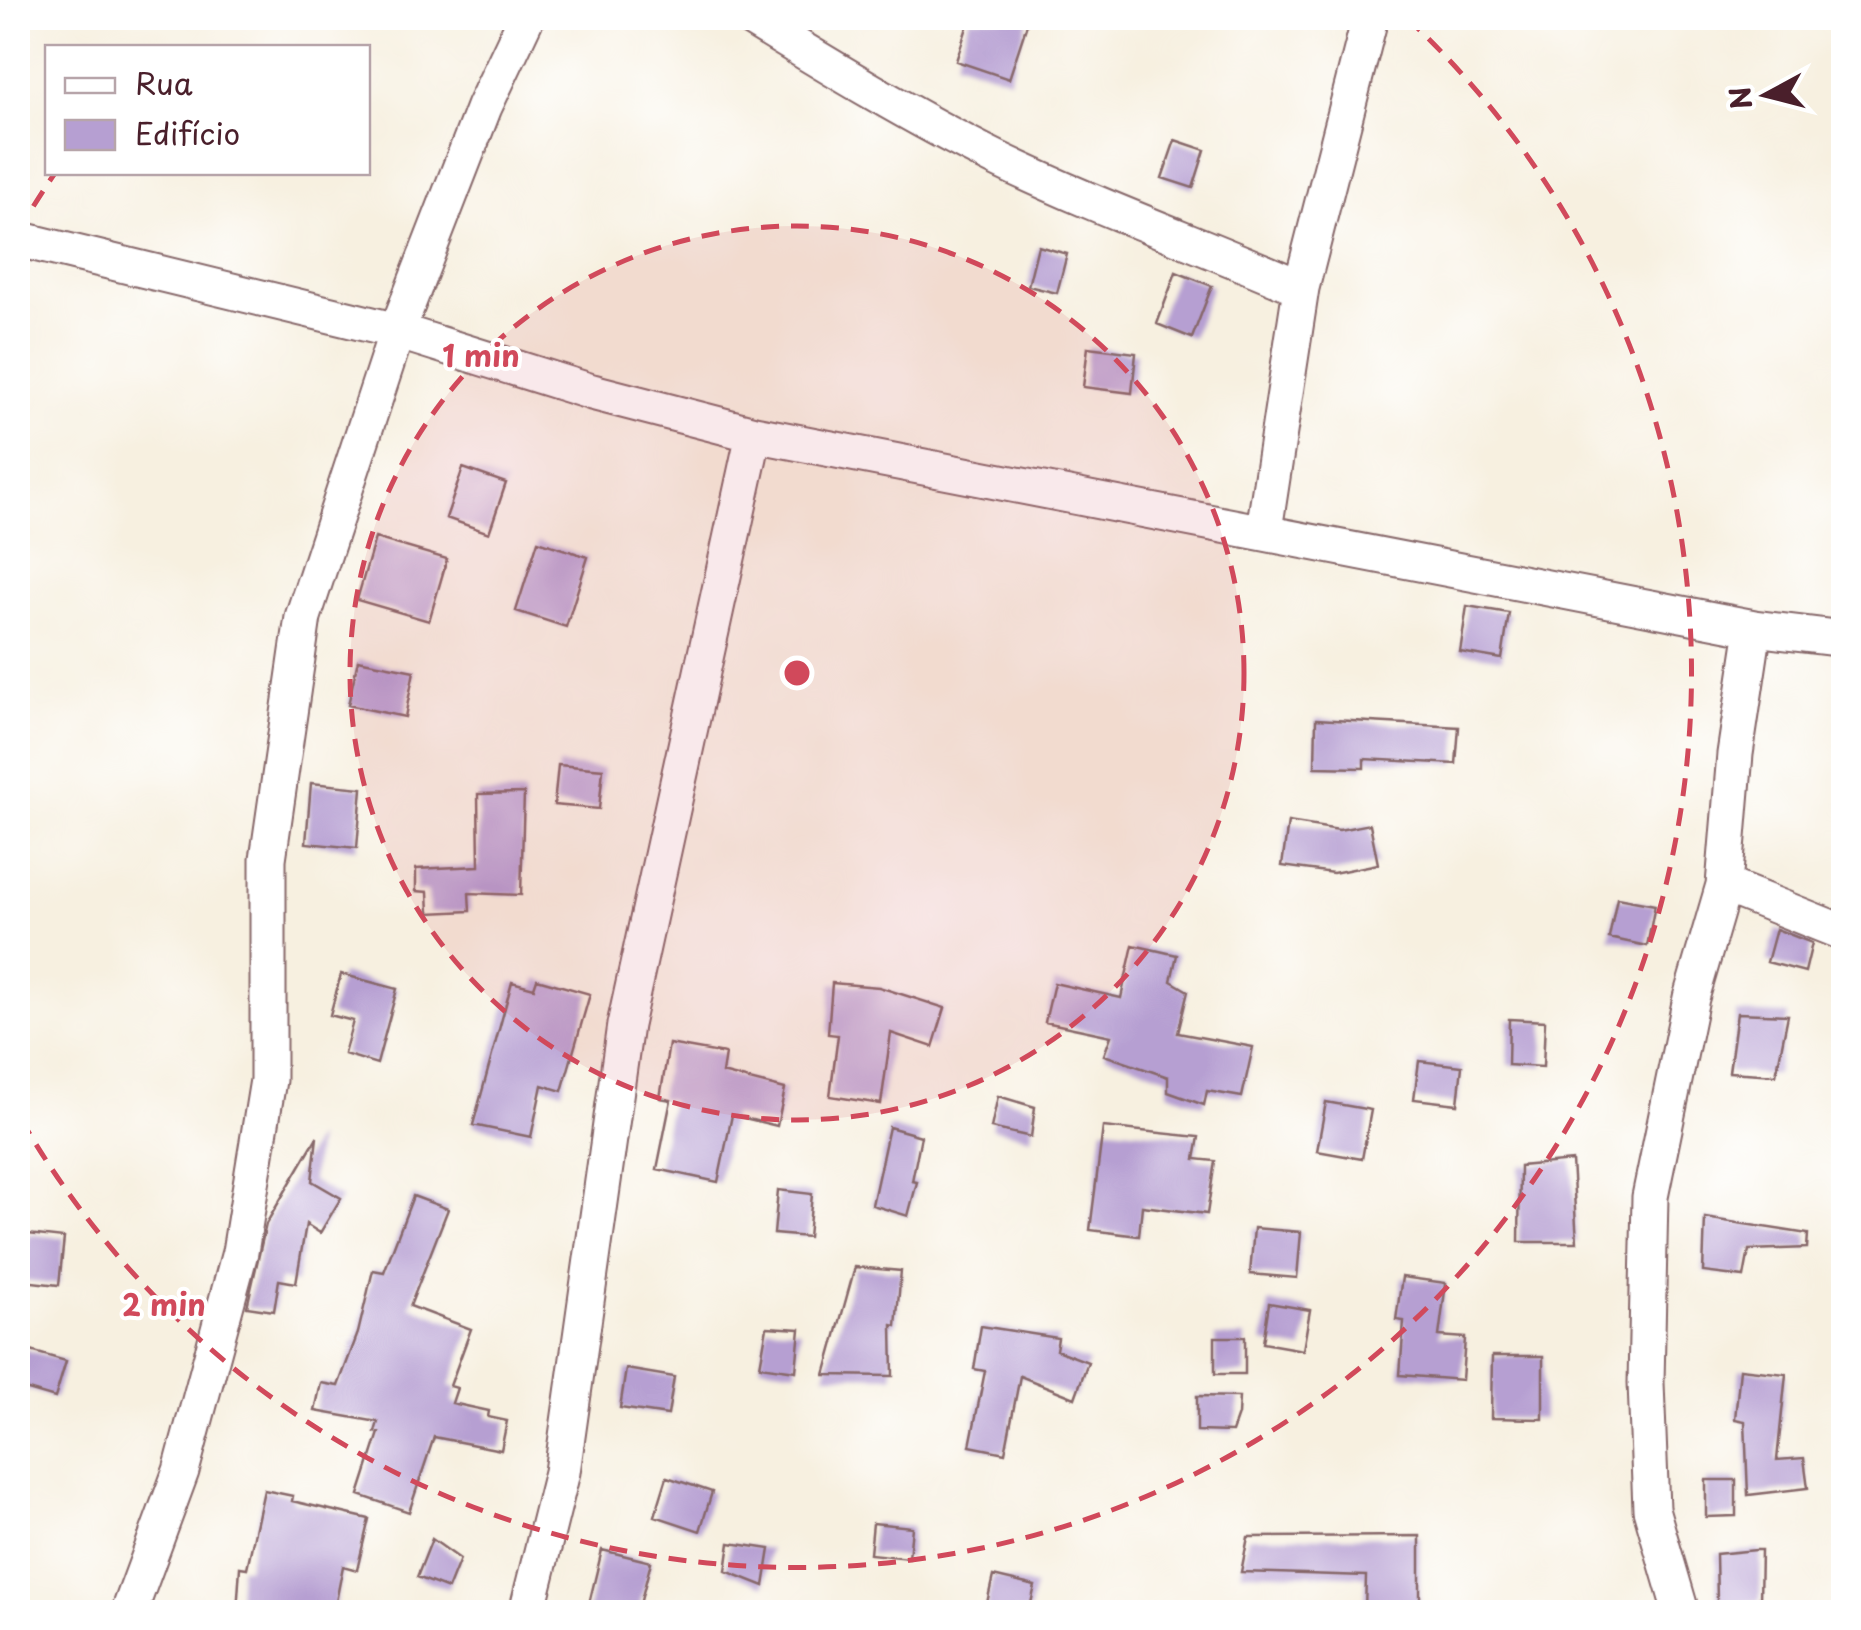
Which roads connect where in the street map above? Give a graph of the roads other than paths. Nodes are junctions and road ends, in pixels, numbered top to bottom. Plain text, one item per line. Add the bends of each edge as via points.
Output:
1 (526, 18) edge
2 (750, 18) edge
3 (1370, 18) edge
4 (18, 239) edge
5 (1301, 288) junction
6 (397, 331) junction
7 (754, 434) junction
8 (1264, 530) junction
9 (1754, 628) junction
10 (1844, 639) edge
11 (1724, 884) junction
12 (1844, 933) edge
13 (129, 1612) edge
14 (527, 1612) edge
15 (1681, 1612) edge

1 - 6 street
2 - 5 street via 996,158
3 - 5 street
4 - 6 street
5 - 8 street
6 - 7 street
6 - 13 street via 303,618 268,859 268,1080 240,1252 181,1471
7 - 8 street
7 - 14 street via 624,1025 562,1472
8 - 9 street
9 - 10 street
9 - 11 street
11 - 12 street
11 - 15 street via 1691,998 1650,1197 1651,1509

